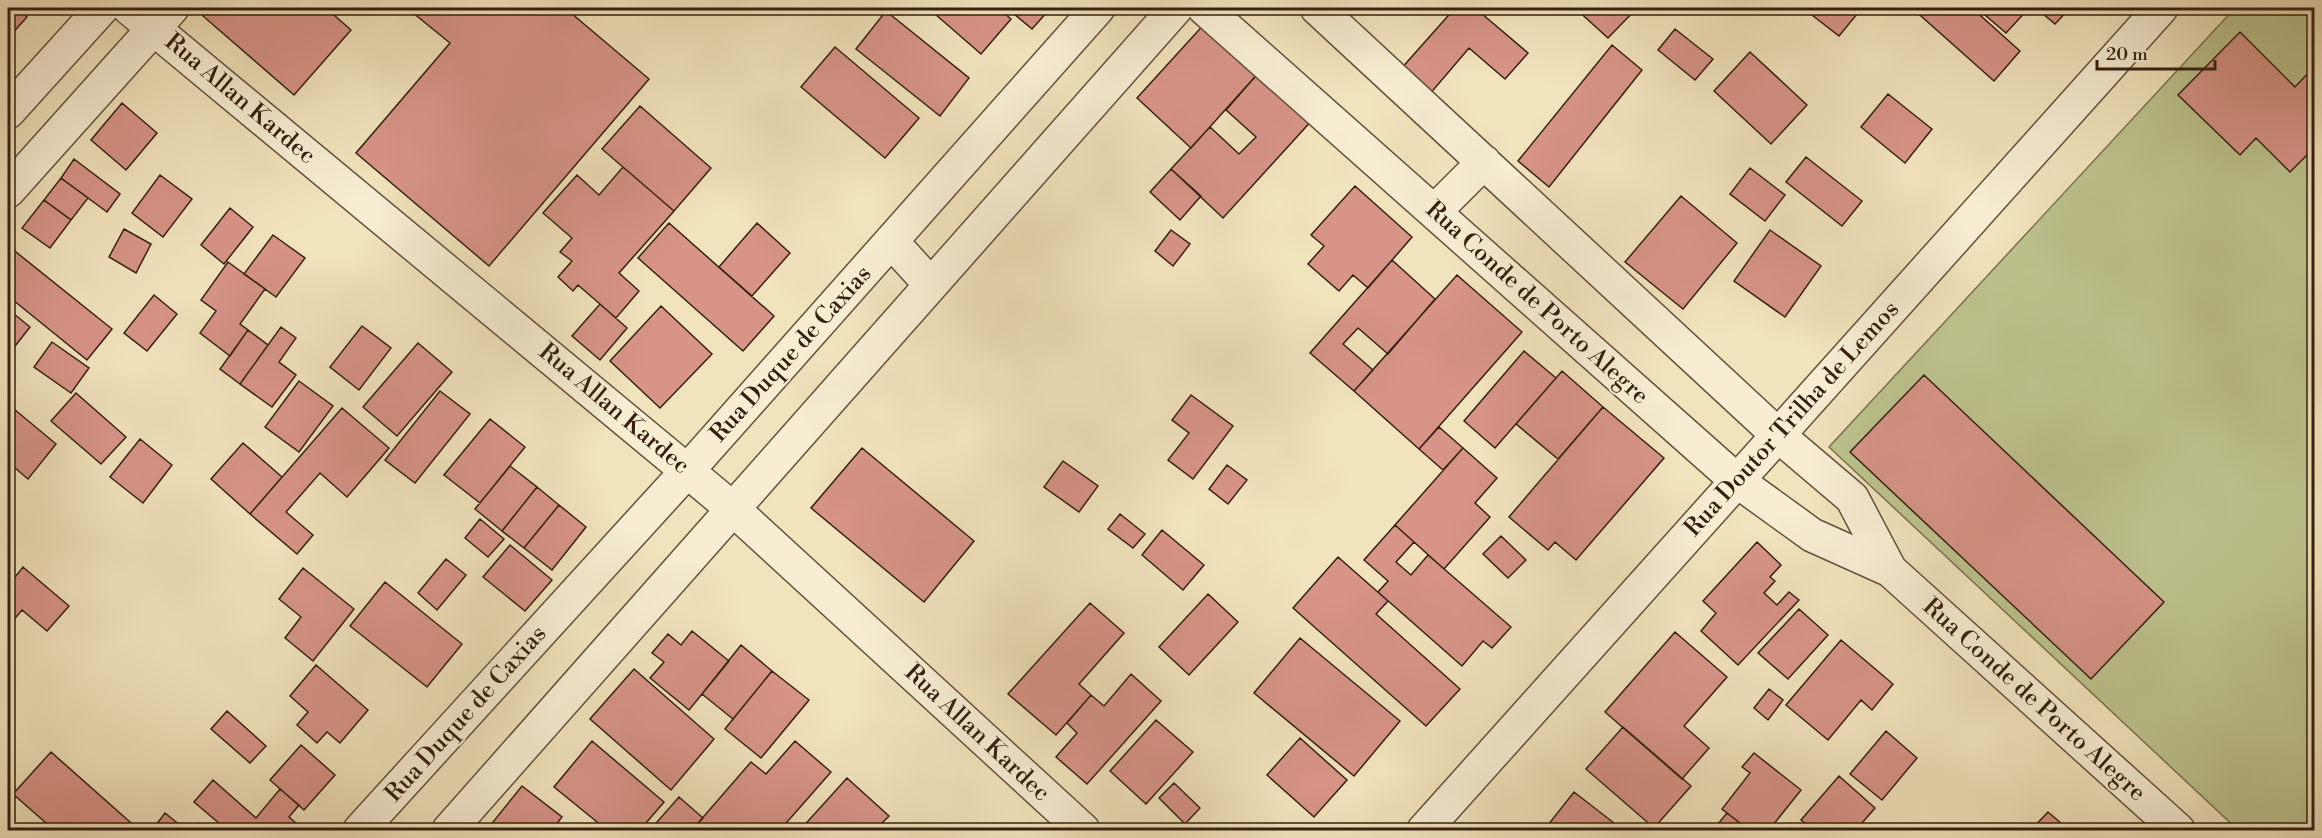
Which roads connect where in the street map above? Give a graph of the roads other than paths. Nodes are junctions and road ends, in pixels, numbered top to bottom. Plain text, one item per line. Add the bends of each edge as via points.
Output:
1 (102, 8) edge
2 (129, 8) edge
3 (1098, 8) edge
4 (1176, 8) edge
5 (1204, 8) edge
6 (1317, 8) edge
7 (2161, 8) edge
8 (163, 18) edge
9 (8, 112) edge
10 (1484, 162) junction
11 (8, 191) edge
12 (1434, 212) junction
13 (891, 242) junction
14 (931, 285) junction
15 (1779, 436) junction
16 (688, 470) junction
17 (1736, 480) junction
18 (733, 509) junction
19 (1890, 570) junction
20 (360, 831) edge
21 (449, 831) edge
22 (1083, 831) edge
23 (1424, 831) edge
24 (2178, 831) edge

1 - 9 street
2 - 8 street, Rua Allan Kardec
3 - 13 street, Rua Duque de Caxias
4 - 14 street
5 - 12 street, Rua Conde de Porto Alegre
6 - 10 street, Rua Conde de Porto Alegre
7 - 15 street, Rua Doutor Trilha de Lemos
8 - 11 street
8 - 16 street, Rua Allan Kardec
10 - 12 street
10 - 15 street, Rua Conde de Porto Alegre
12 - 17 street, Rua Conde de Porto Alegre
13 - 14 street
13 - 16 street, Rua Duque de Caxias
14 - 18 street
15 - 17 street, Rua Doutor Trilha de Lemos
15 - 19 street, Rua Conde de Porto Alegre via 1852,498
16 - 18 street, Rua Allan Kardec
16 - 20 street, Rua Duque de Caxias
17 - 19 street, Rua Conde de Porto Alegre via 1812,535
17 - 23 street, Rua Doutor Trilha de Lemos
18 - 21 street
18 - 22 street, Rua Allan Kardec
19 - 24 street, Rua Conde de Porto Alegre

